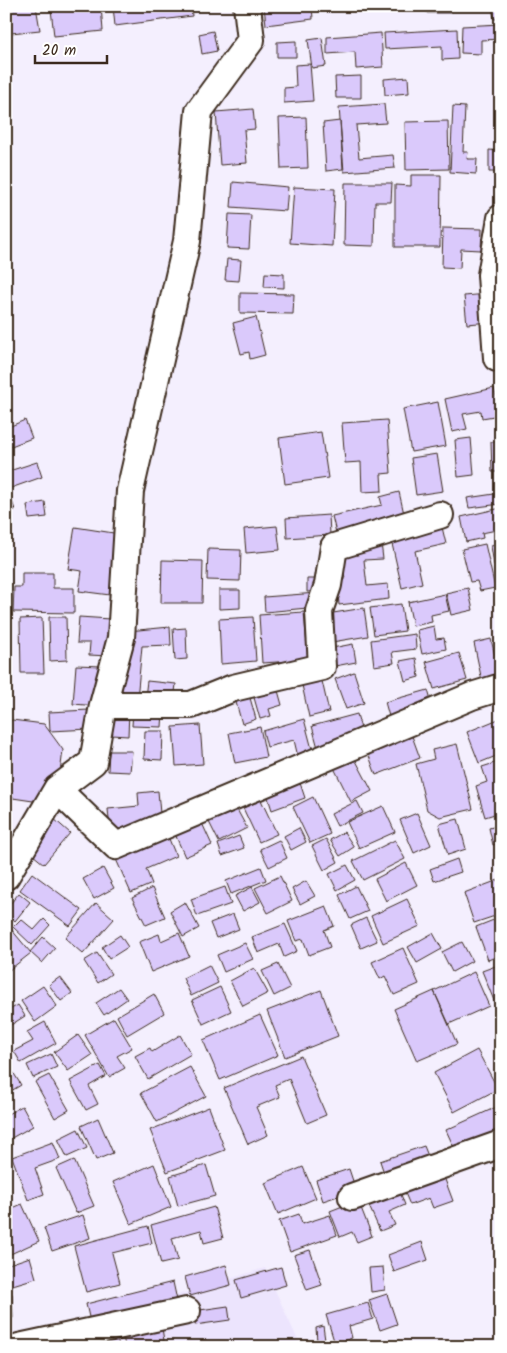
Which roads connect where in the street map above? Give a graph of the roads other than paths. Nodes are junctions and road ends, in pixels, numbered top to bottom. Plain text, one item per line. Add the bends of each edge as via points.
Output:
1 (247, 6) edge
2 (501, 218) edge
3 (501, 358) edge
4 (440, 515) dead end
5 (501, 687) edge
6 (102, 705) junction
7 (57, 789) junction
8 (6, 876) edge
9 (501, 1144) edge
10 (352, 1197) dead end
11 (187, 1311) dead end
12 (19, 1347) edge

1 - 6 street via 251,40 199,111 188,241 130,492 121,638
2 - 3 street via 491,275 497,358
4 - 6 street via 334,547 328,584 319,611 322,667 233,688 191,705
5 - 7 street via 472,696 116,846
6 - 7 street via 93,762
7 - 8 street
9 - 10 street
11 - 12 street

